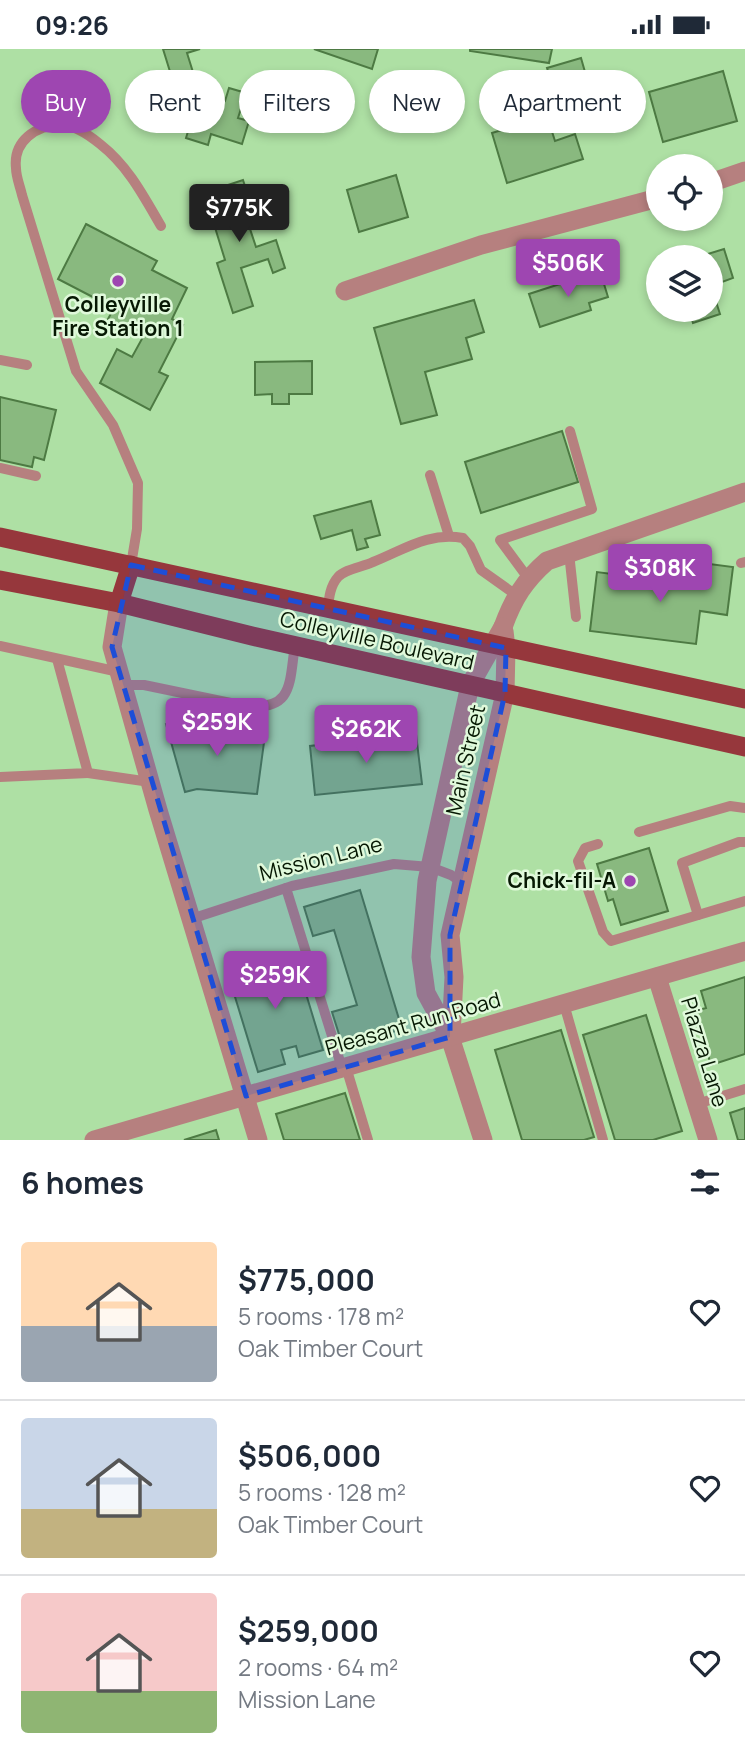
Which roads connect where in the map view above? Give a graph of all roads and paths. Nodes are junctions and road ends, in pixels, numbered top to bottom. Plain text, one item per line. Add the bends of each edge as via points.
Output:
1 (745, 171) edge
2 (723, 179) edge
3 (646, 201) edge
4 (161, 226) dead end
5 (345, 291) dead end
6 (0, 360) edge
7 (27, 365) dead end
8 (570, 431) dead end
9 (0, 468) edge
10 (430, 475) dead end
11 (36, 476) dead end
12 (745, 492) edge
13 (449, 536) junction
14 (0, 537) edge
15 (569, 553) junction
16 (131, 565) junction
17 (528, 578) junction
18 (0, 580) edge
19 (516, 595) junction
20 (119, 603) junction
21 (328, 608) junction
22 (576, 617) dead end
23 (295, 645) junction
24 (0, 646) edge
25 (499, 647) junction
26 (57, 659) junction
27 (121, 679) junction
28 (470, 685) junction
29 (505, 693) junction
30 (745, 699) edge
31 (745, 747) edge
32 (89, 773) junction
33 (0, 777) edge
34 (150, 782) junction
35 (745, 808) edge
36 (639, 832) dead end
37 (745, 842) edge
38 (598, 844) dead end
39 (430, 867) junction
40 (461, 882) junction
41 (286, 888) junction
42 (745, 901) edge
43 (698, 915) junction
44 (191, 919) junction
45 (745, 951) edge
46 (657, 977) junction
47 (564, 1004) junction
48 (450, 1037) junction
49 (344, 1068) junction
50 (745, 1089) edge
51 (246, 1096) junction
52 (697, 1104) junction
53 (147, 1133) edge
54 (94, 1140) edge
55 (258, 1140) edge
56 (368, 1140) edge
57 (483, 1140) edge
58 (603, 1140) edge
59 (708, 1140) edge

1 - 2 street
3 - 5 street via 481,245
4 - 16 lane via 131,174 80,130 62,125 43,128 28,134 19,148 15,166 22,195 76,371 113,425 138,483
6 - 7 lane
8 - 17 lane via 593,509 500,540
9 - 11 lane
10 - 13 lane
12 - 15 street
13 - 19 lane via 463,538 481,570
13 - 21 lane via 404,547 340,574
14 - 16 main road, Colleyville Boulevard
15 - 17 street via 547,561
15 - 22 lane
16 - 20 main road
16 - 21 main road, Colleyville Boulevard
17 - 19 street
18 - 20 main road, Colleyville Boulevard
19 - 25 street, Main Street
20 - 23 main road, Colleyville Boulevard
20 - 27 street via 112,647
21 - 25 main road, Colleyville Boulevard
23 - 27 lane via 287,694 276,705 261,708
23 - 28 main road, Colleyville Boulevard
24 - 26 lane
25 - 28 street, Main Street
25 - 29 street, Main Street
25 - 30 main road, Colleyville Boulevard
26 - 27 lane
26 - 32 lane
27 - 34 street
28 - 29 main road, Colleyville Boulevard
28 - 39 street, Main Street
29 - 31 main road, Colleyville Boulevard
29 - 40 street, Main Street
32 - 33 lane
32 - 34 lane
34 - 44 street
35 - 36 lane via 730,806
37 - 43 lane via 682,863
38 - 43 lane via 585,848 578,861 603,932 611,941
39 - 40 lane, Mission Lane
39 - 41 lane, Mission Lane via 394,864
39 - 48 street, Main Street via 421,957 426,993
40 - 48 street, Main Street via 450,935 454,977
41 - 44 lane, Mission Lane
41 - 49 lane
42 - 43 lane
44 - 51 street
45 - 46 street, Pleasant Run Road
46 - 47 street, Pleasant Run Road
46 - 52 street, Piazza Lane
47 - 48 street, Pleasant Run Road
47 - 58 lane
48 - 49 street, Pleasant Run Road
48 - 57 street, Main Street
49 - 51 street, Pleasant Run Road
49 - 56 lane
50 - 52 lane
51 - 53 street, Pleasant Run Road
51 - 55 street
52 - 59 street, Piazza Lane
53 - 54 street, Pleasant Run Road

